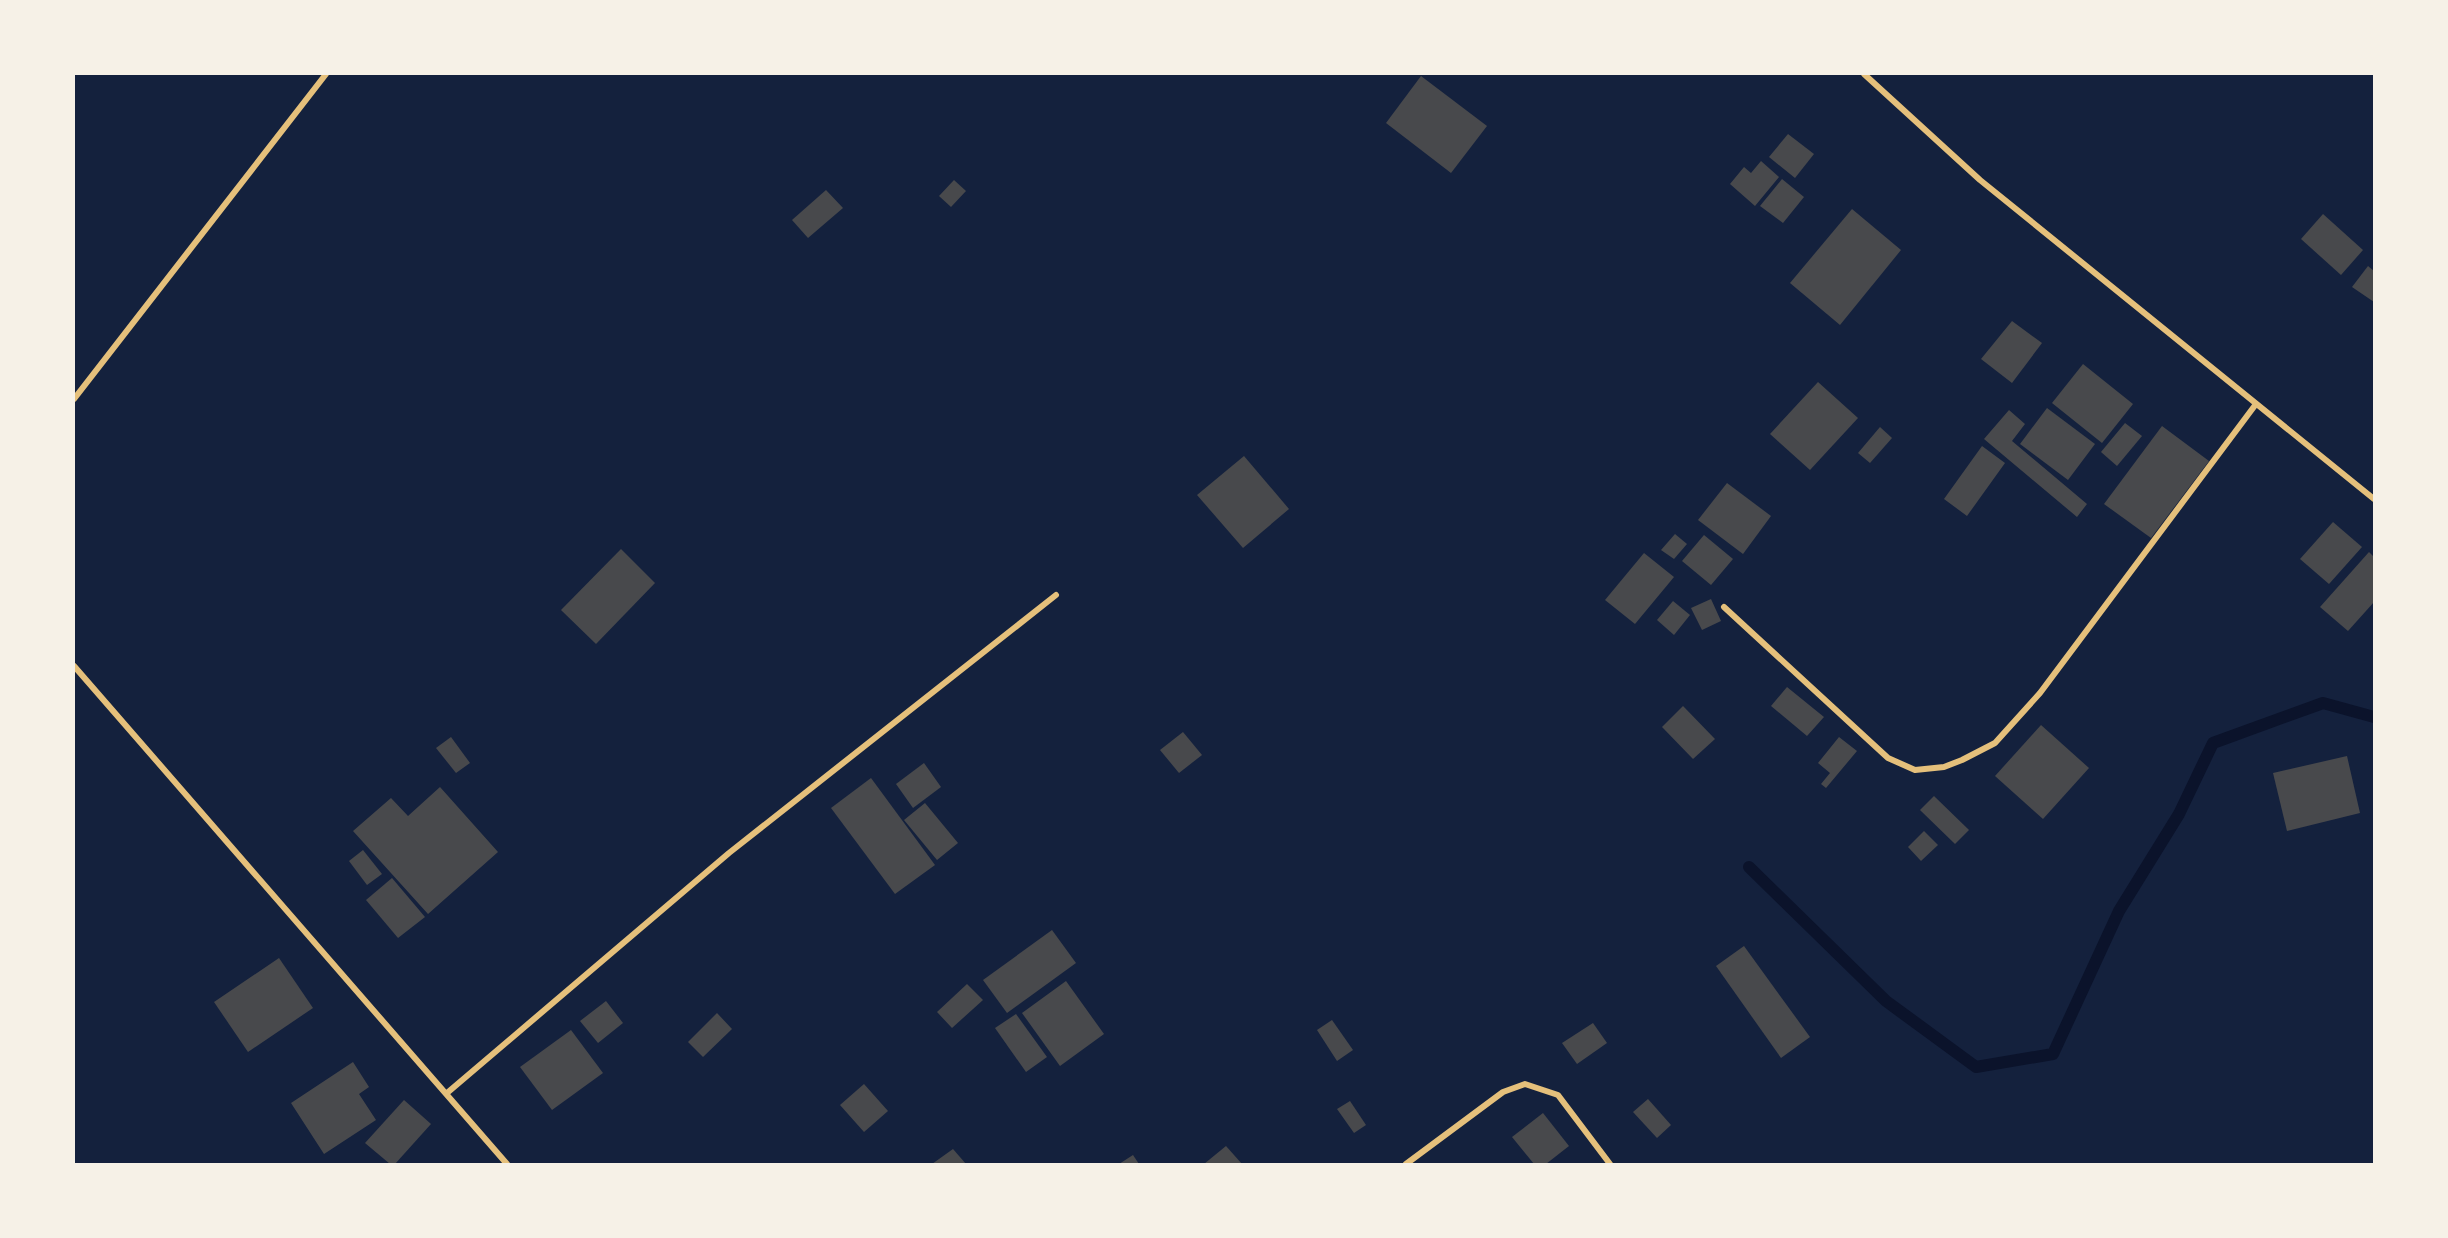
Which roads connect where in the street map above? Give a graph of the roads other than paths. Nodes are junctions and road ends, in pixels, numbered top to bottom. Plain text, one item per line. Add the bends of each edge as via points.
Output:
1 (326, 74) edge
2 (1864, 74) edge
3 (74, 399) edge
4 (2256, 404) junction
5 (2374, 499) edge
6 (1056, 595) dead end
7 (1724, 607) dead end
8 (74, 666) edge
9 (447, 1093) junction
10 (507, 1164) edge
11 (1406, 1164) edge
12 (1611, 1164) edge

1 - 3 street
2 - 4 street via 1980,180
4 - 5 street
4 - 7 street via 2040,693 1995,743 1944,767 1915,770 1888,758
6 - 9 street via 729,853
8 - 9 street
9 - 10 street
11 - 12 street via 1503,1092 1525,1084 1558,1095

